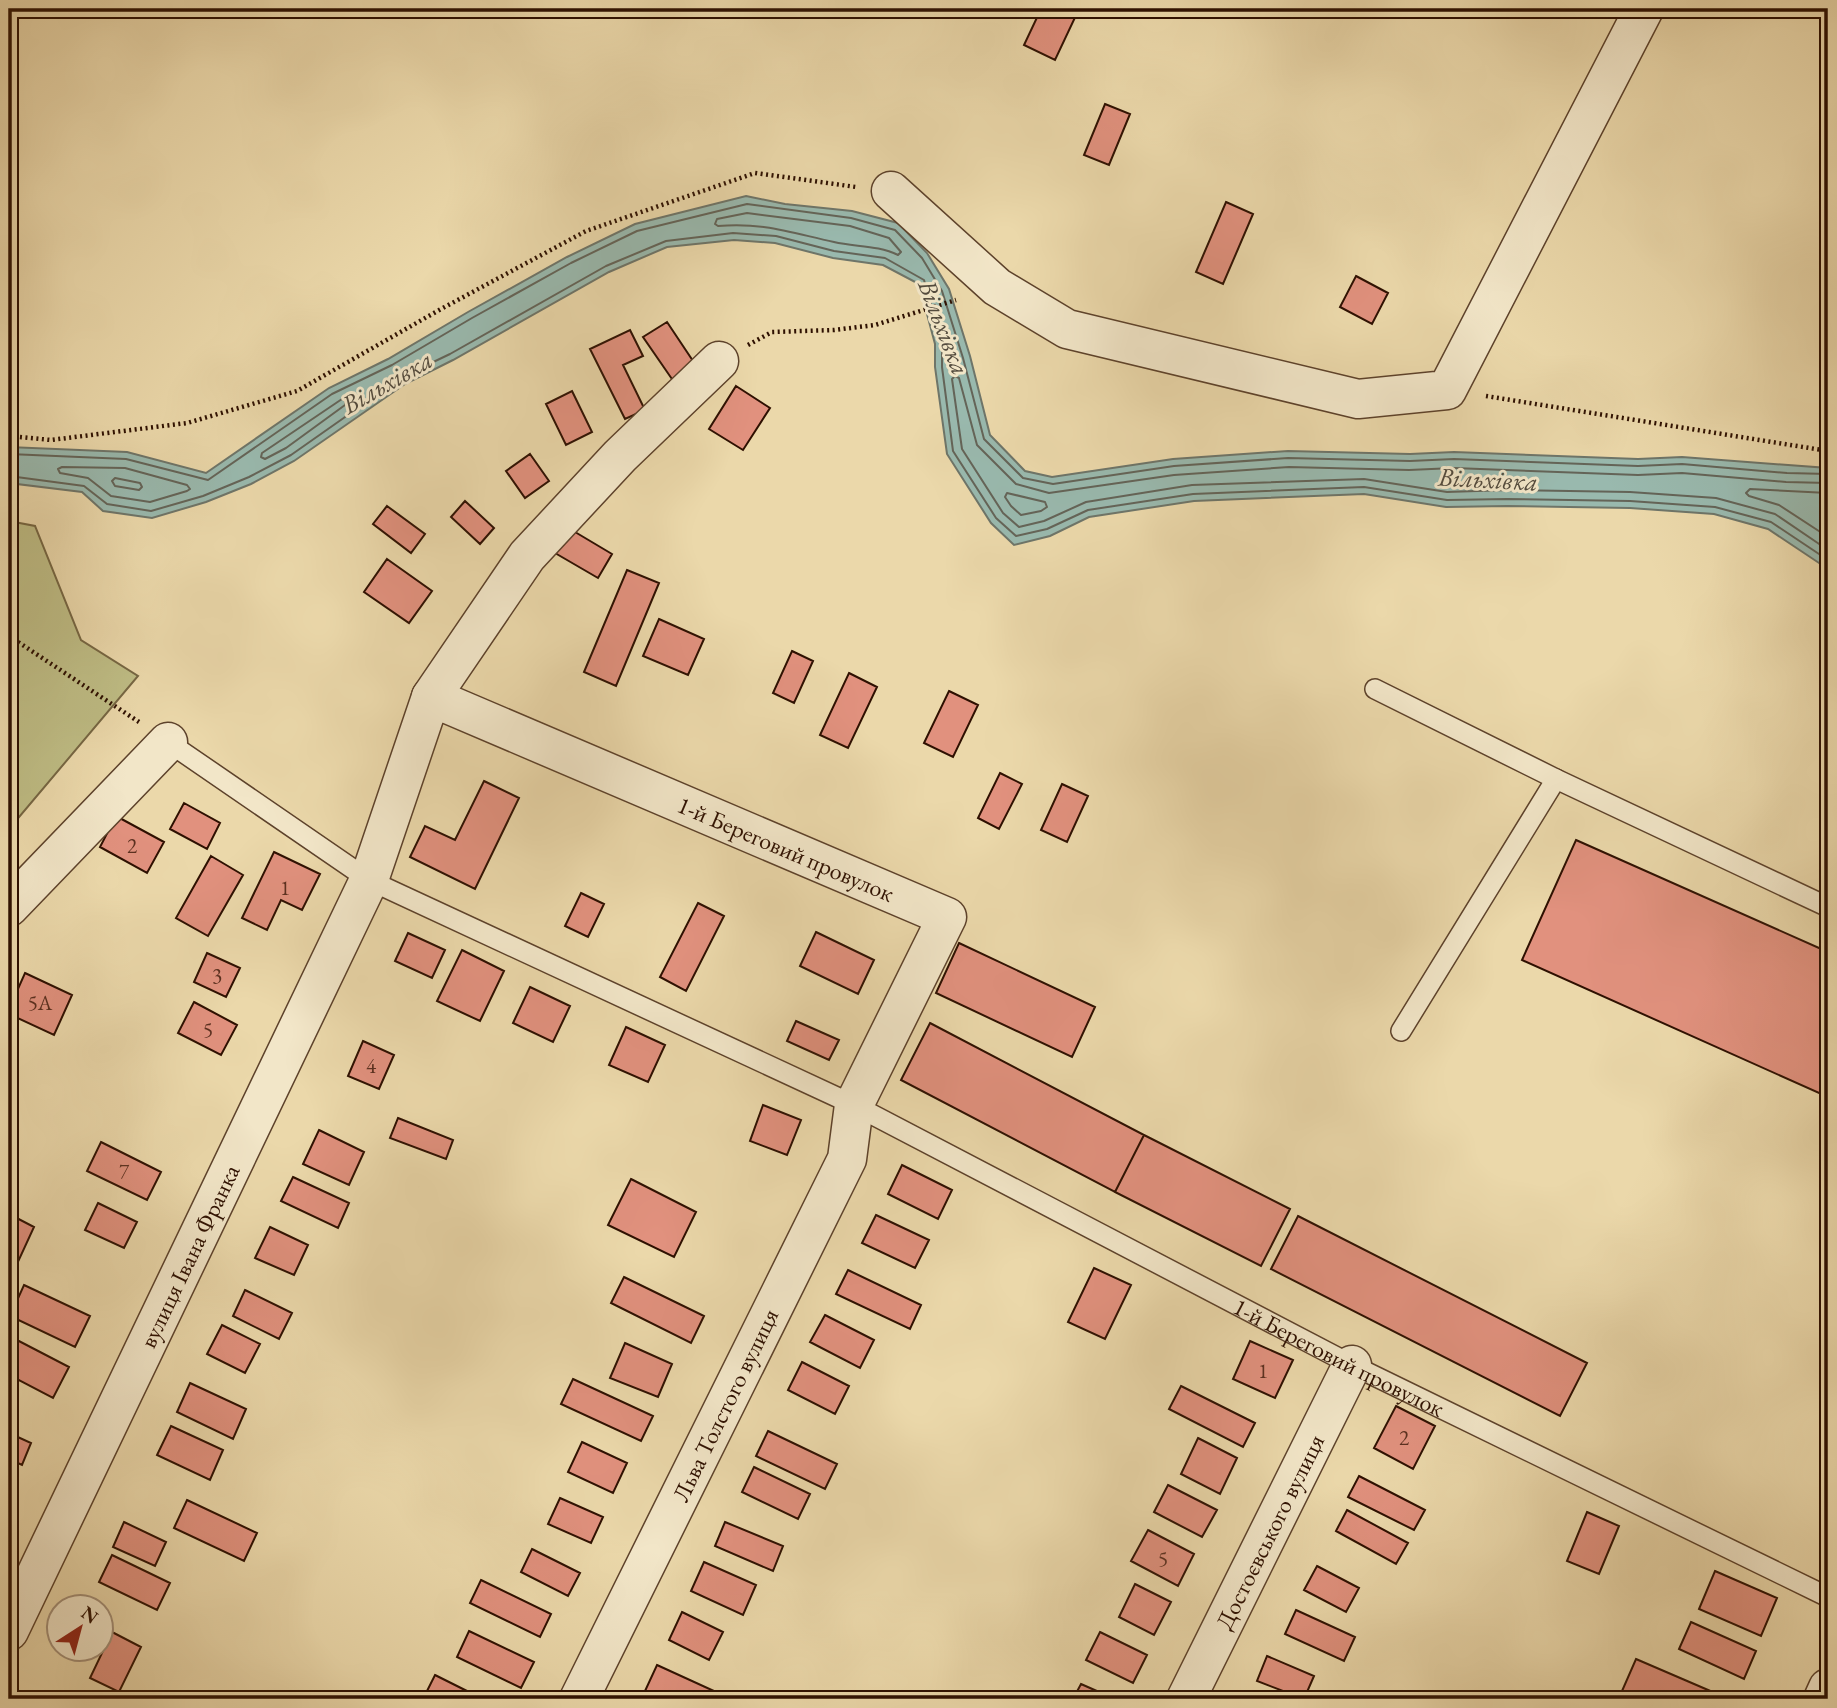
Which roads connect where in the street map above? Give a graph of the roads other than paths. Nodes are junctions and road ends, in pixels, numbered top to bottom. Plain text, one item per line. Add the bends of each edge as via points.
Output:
1 (1644, 9) edge
2 (891, 191) road end
3 (719, 361) road end
4 (1375, 689) dead end
5 (431, 697) junction
6 (168, 742) joint
7 (1556, 779) junction
8 (369, 880) junction
9 (1828, 907) edge
10 (9, 908) edge
11 (1401, 1031) dead end
12 (854, 1105) junction
13 (1352, 1365) junction
14 (1828, 1597) edge
15 (9, 1631) edge
16 (1828, 1688) edge
17 (579, 1699) edge
18 (1186, 1699) edge
19 (1823, 1699) edge

1 - 2 street via 1447,390 1358,400 1067,329 998,288
3 - 5 street via 620,456 527,556
4 - 7 lane
5 - 8 street
5 - 12 street, 1-й Береговий провулок via 947,917
6 - 8 lane, 1-й Береговий провулок
6 - 10 street
7 - 9 lane
7 - 11 lane
8 - 12 lane, 1-й Береговий провулок
8 - 15 street, вулиця Івана Франка
12 - 13 lane, 1-й Береговий провулок
12 - 17 street, Льва Толстого вулиця via 847,1159
13 - 14 lane, 1-й Береговий провулок
13 - 18 street, Достоєвського вулиця
16 - 19 street

